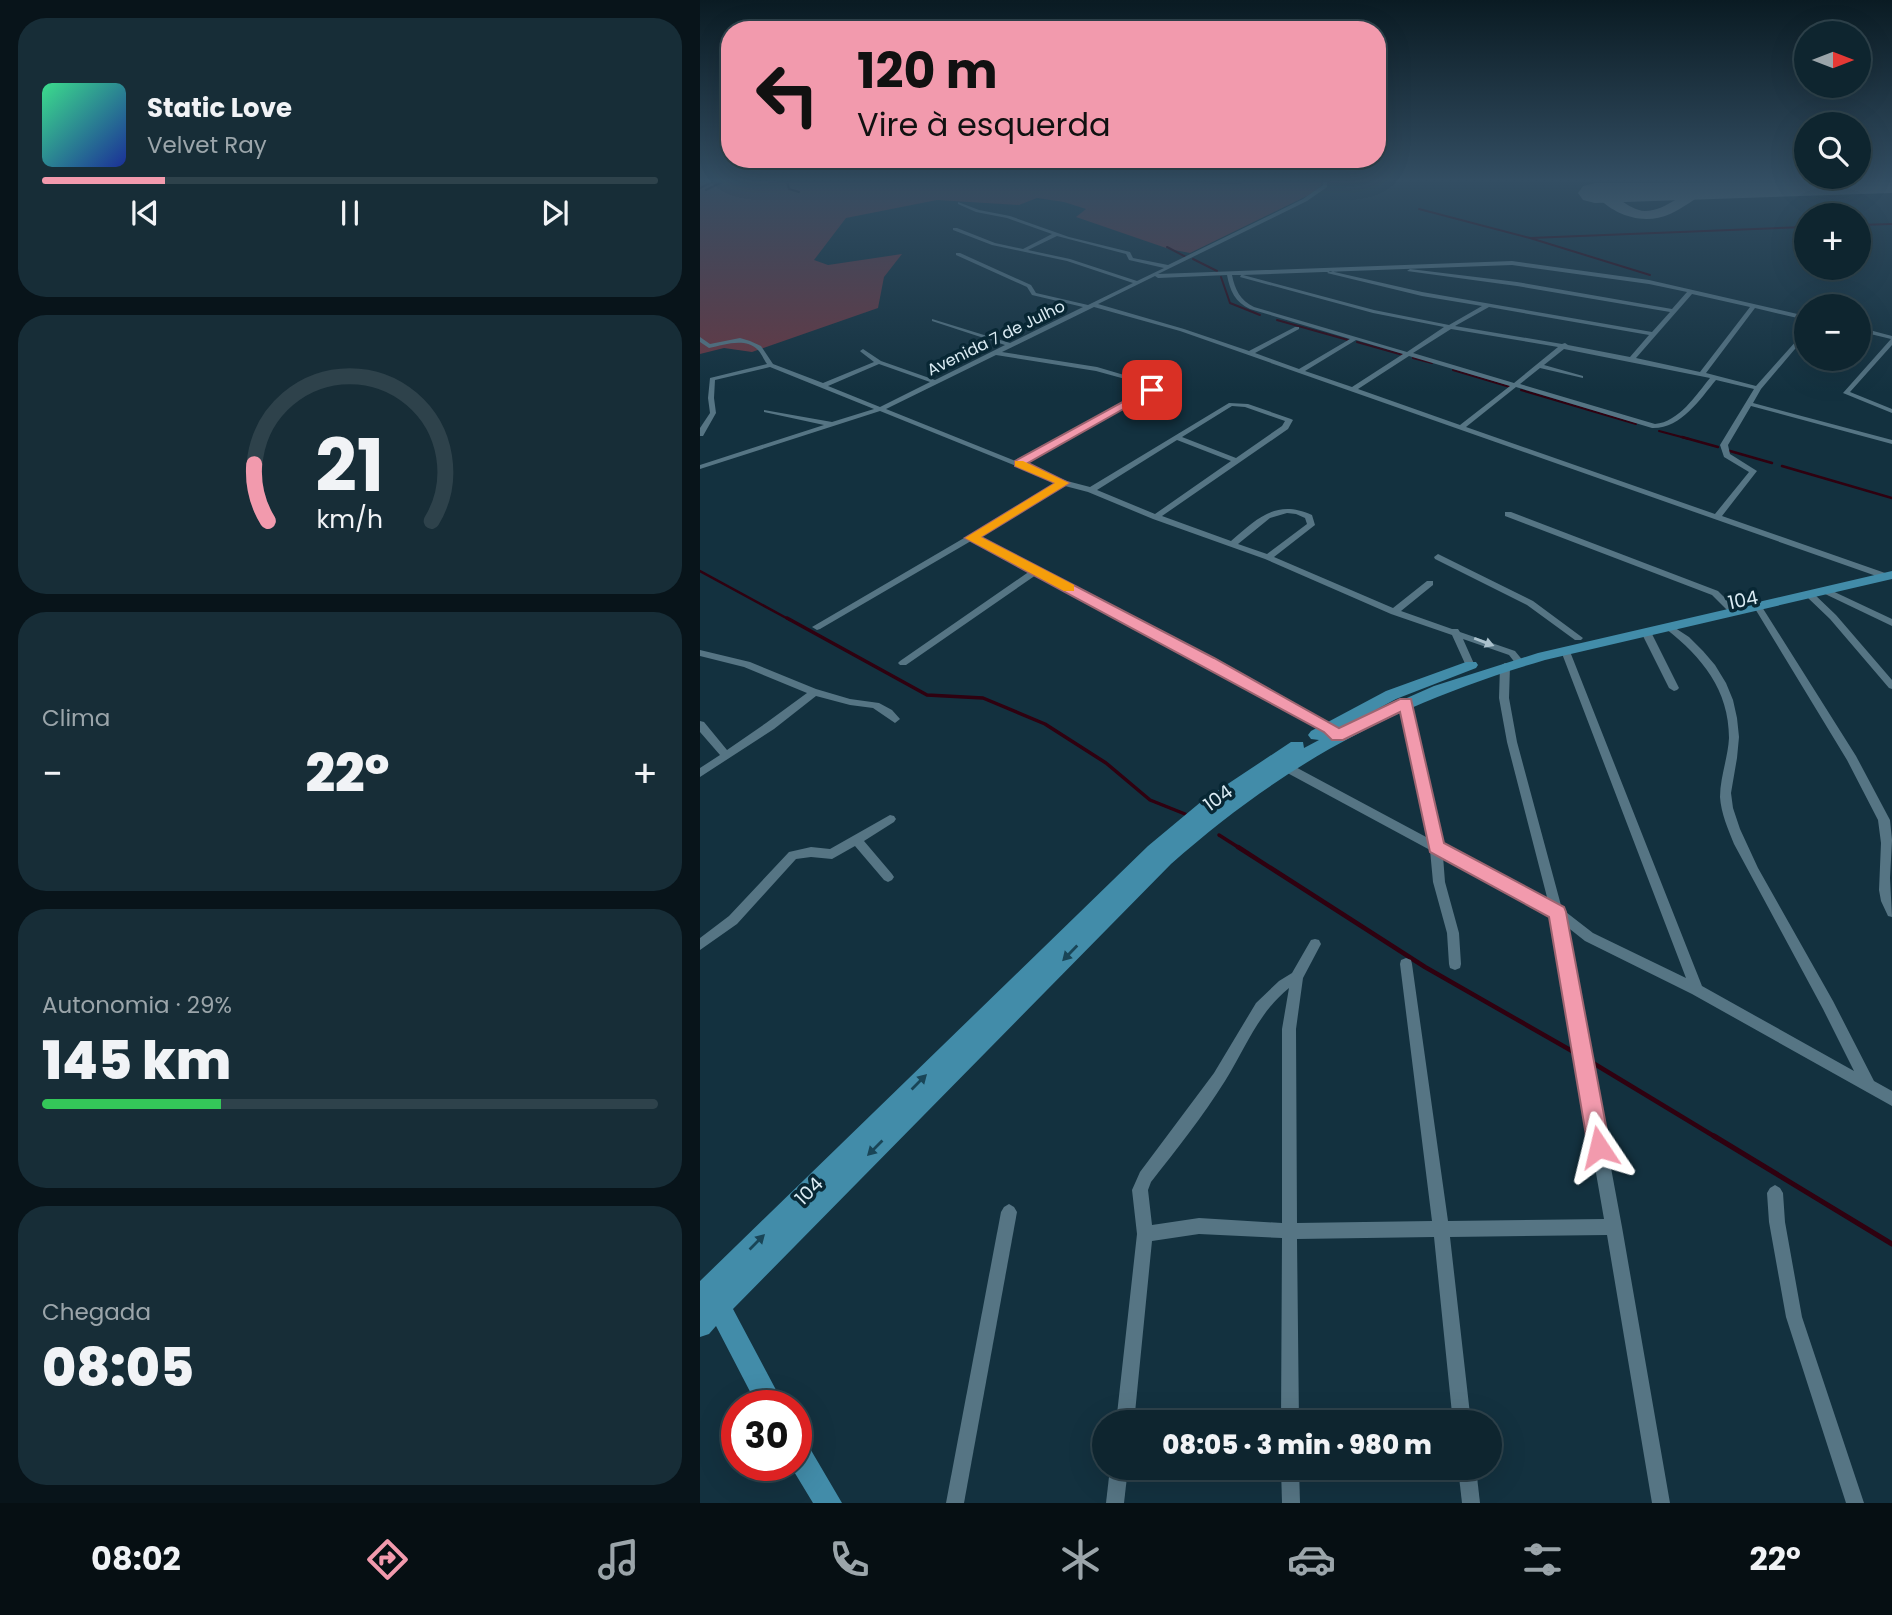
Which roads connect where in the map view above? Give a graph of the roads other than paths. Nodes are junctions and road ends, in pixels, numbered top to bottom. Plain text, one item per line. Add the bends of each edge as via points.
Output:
1 (1029, 252) edge
2 (1125, 252) edge
3 (1199, 252) edge
4 (958, 254) dead end
5 (1169, 267) junction
6 (1380, 267) junction
7 (1315, 270) junction
8 (1229, 274) junction
9 (1152, 276) junction
10 (1139, 283) junction
11 (1691, 291) junction
12 (1489, 305) junction
13 (1092, 306) junction
14 (1754, 306) junction
15 (1674, 311) junction
16 (1794, 315) edge
17 (934, 320) dead end
18 (1452, 325) junction
19 (1297, 328) dead end
20 (1871, 333) edge
21 (1653, 334) junction
22 (1355, 338) junction
23 (700, 339) edge
24 (1892, 340) edge
25 (1011, 345) junction
26 (1565, 345) junction
27 (1794, 346) edge
28 (863, 351) dead end
29 (996, 353) junction
30 (1249, 354) junction
31 (1411, 354) junction
32 (1633, 358) junction
33 (879, 362) junction
34 (771, 365) junction
35 (1540, 366) junction
36 (1299, 372) junction
37 (1702, 374) junction
38 (1581, 377) dead end
39 (1715, 377) junction
40 (936, 382) junction
41 (822, 386) junction
42 (1516, 386) junction
43 (1759, 388) junction
44 (1353, 390) junction
45 (1750, 404) junction
46 (881, 410) junction
47 (766, 411) dead end
48 (1892, 411) edge
49 (835, 425) junction
50 (1461, 428) junction
51 (700, 434) edge
52 (1176, 438) junction
53 (1892, 442) edge
54 (1238, 461) junction
55 (1019, 464) junction
56 (700, 467) edge
57 (1063, 483) junction
58 (1091, 490) junction
59 (1508, 514) dead end
60 (1156, 517) junction
61 (1716, 518) junction
62 (972, 538) junction
63 (1232, 545) junction
64 (1268, 557) junction
65 (1438, 557) dead end
66 (1036, 571) junction
67 (1884, 572) edge
68 (1430, 583) dead end
69 (1818, 593) junction
70 (1730, 607) junction
71 (1758, 607) junction
72 (1394, 612) junction
73 (1892, 623) edge
74 (817, 627) dead end
75 (1669, 627) junction
76 (1455, 631) junction
77 (1646, 632) junction
78 (1572, 644) junction
79 (700, 653) edge
80 (1512, 660) junction
81 (903, 663) dead end
82 (1470, 666) junction
83 (1892, 686) edge
84 (1674, 688) dead end
85 (814, 692) junction
86 (1406, 702) junction
87 (895, 719) dead end
88 (700, 725) edge
89 (1333, 732) junction
90 (726, 755) junction
91 (1284, 766) junction
92 (700, 773) edge
93 (890, 819) dead end
94 (1888, 821) edge
95 (1194, 825) junction
96 (856, 840) junction
97 (1436, 847) junction
98 (888, 877) dead end
99 (1557, 912) junction
100 (1892, 912) edge
101 (1315, 944) dead end
102 (700, 945) edge
103 (1406, 964) dead end
104 (1455, 964) dead end
105 (1297, 977) junction
106 (1697, 990) junction
107 (1870, 1087) junction
108 (1892, 1099) edge
109 (1775, 1193) dead end
110 (1009, 1212) dead end
111 (1614, 1227) junction
112 (1441, 1228) junction
113 (1289, 1231) junction
114 (1145, 1234) junction
115 (707, 1293) edge
116 (700, 1325) edge
117 (762, 1390) edge
118 (1126, 1410) edge
119 (1290, 1410) edge
120 (1461, 1410) edge
121 (812, 1476) edge
122 (1118, 1480) edge
123 (1290, 1480) edge
124 (1468, 1480) edge
125 (828, 1503) edge
126 (955, 1503) edge
127 (1115, 1503) edge
128 (1291, 1503) edge
129 (1471, 1503) edge
130 (1661, 1503) edge
131 (1855, 1503) edge

1 - 10 street
2 - 5 street via 1135,261
3 - 5 street, Avenida 7 de Julho
4 - 13 street via 1029,286 1034,294
5 - 9 street, Avenida 7 de Julho
6 - 7 street
6 - 11 street via 1512,263 1620,276
6 - 15 street
7 - 8 street
7 - 12 street
8 - 9 street
8 - 18 street via 1411,320
8 - 22 street via 1243,304
9 - 10 street, Avenida 7 de Julho
10 - 13 street, Avenida 7 de Julho
11 - 14 street
11 - 15 street
12 - 18 street
12 - 21 street
13 - 25 street, Avenida 7 de Julho
13 - 30 street
14 - 16 street
14 - 37 street
15 - 21 street
17 - 25 street
18 - 26 street
18 - 31 street
19 - 30 street
20 - 24 street
21 - 32 street
22 - 31 street
22 - 36 street
23 - 34 street via 711,346 748,342 759,347
24 - 48 street via 1846,393
25 - 29 street, Avenida 7 de Julho
26 - 32 street
26 - 35 street
27 - 43 street
28 - 33 street
29 - 40 street, Avenida 7 de Julho
29 - 55 street via 1097,369 1153,388
30 - 36 street
31 - 42 street
31 - 44 street
32 - 37 street
33 - 40 street
33 - 41 street
34 - 41 street
34 - 51 street via 712,379 713,413
35 - 38 street
35 - 42 street
36 - 44 street
37 - 39 street
39 - 42 street via 1686,409 1660,427
39 - 43 street
40 - 46 street, Avenida 7 de Julho
41 - 46 street
42 - 50 street
43 - 45 street
44 - 50 street
45 - 53 street
45 - 61 street via 1724,451 1753,471
46 - 49 street, Avenida 7 de Julho
46 - 55 street
47 - 49 street
49 - 56 street, Avenida 7 de Julho
50 - 61 street
52 - 54 street
52 - 54 street via 1236,403 1289,420
52 - 58 street
54 - 60 street
55 - 57 street
57 - 58 street
57 - 62 street
58 - 60 street
59 - 70 street via 1715,593
60 - 63 street
61 - 67 street
62 - 66 street
62 - 74 street
63 - 64 street
63 - 64 street via 1270,513 1286,509 1309,517 1311,525
64 - 72 street
65 - 78 street via 1531,603
66 - 81 street
66 - 89 street
67 - 69 street
67 - 70 street, 104
68 - 72 street
69 - 71 street
69 - 73 street
69 - 83 street
70 - 71 street
70 - 75 street
70 - 78 street, 104
71 - 94 street
72 - 76 street
75 - 77 street
75 - 107 street via 1703,654 1729,701 1734,727 1724,798 1731,823
76 -> 80 street
76 - 82 street
77 - 78 street
77 - 84 street
78 - 80 street
78 - 106 street
79 - 85 street via 747,664
80 - 82 street, 104
80 - 86 street
80 - 99 street via 1504,698
82 - 89 street, 104 via 1391,695
85 - 87 street via 876,704
85 - 90 street
86 - 89 street
86 - 97 street
88 - 90 street
89 - 91 street
89 - 95 street, 104 via 1253,773
90 - 92 street
91 - 95 street
91 - 97 street
93 - 96 street
94 - 100 street via 1884,890
95 - 115 street
96 - 98 street
96 - 102 street via 832,854 793,855 733,920
97 - 99 street
97 - 104 street
99 - 106 street via 1589,937
99 - 111 street
101 - 105 street
103 - 112 street
105 - 113 street via 1289,1029
105 - 114 street via 1275,990 1220,1076 1146,1177 1140,1189
106 - 107 street
107 - 108 street
109 - 131 street via 1794,1318
110 - 126 street
111 - 112 street
111 - 130 street
112 - 113 street
112 - 120 street
113 - 114 street via 1199,1226
113 - 119 street
114 - 118 street
115 - 116 street
115 - 117 street
121 - 125 street
122 - 127 street
123 - 128 street
124 - 129 street

